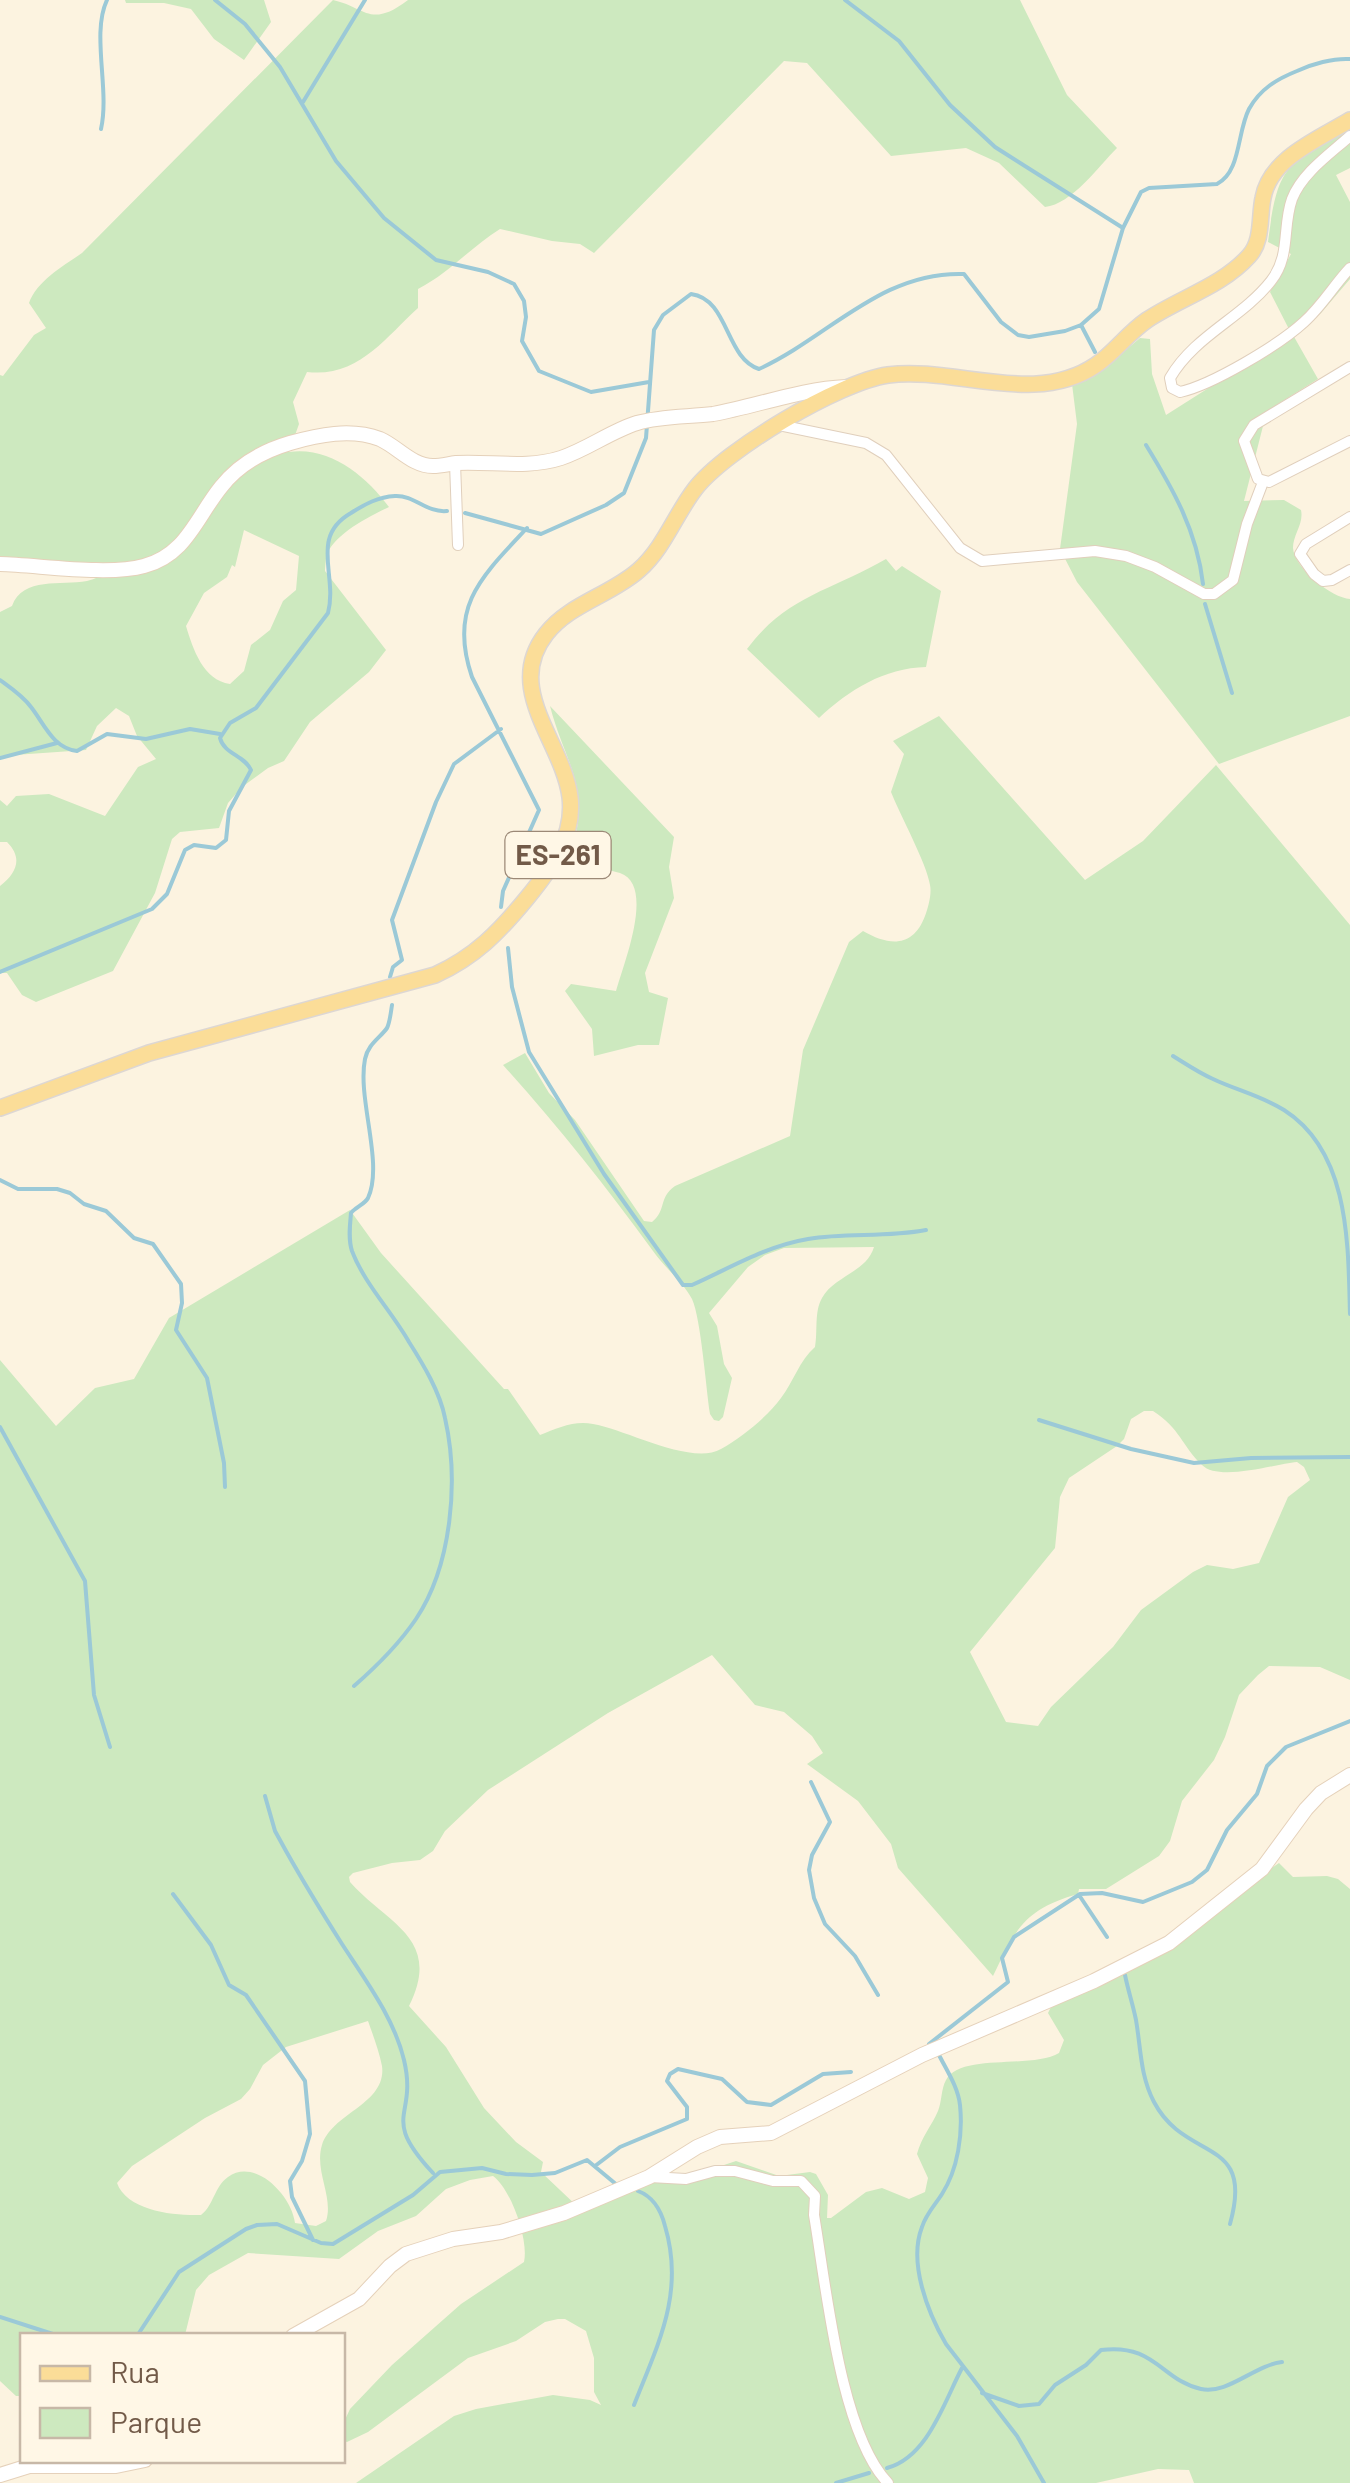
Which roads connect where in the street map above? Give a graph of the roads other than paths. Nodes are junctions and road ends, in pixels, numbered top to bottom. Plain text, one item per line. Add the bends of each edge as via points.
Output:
1 (1350, 120) edge
2 (1350, 136) edge
3 (1350, 268) edge
4 (1350, 367) edge
5 (846, 387) junction
6 (779, 426) junction
7 (1350, 442) edge
8 (455, 463) junction
9 (1264, 482) junction
10 (1350, 517) edge
11 (458, 545) dead end
12 (0, 564) edge
13 (1350, 570) edge
14 (0, 1108) edge
15 (1350, 1775) edge
16 (649, 2176) junction
17 (299, 2333) edge
18 (130, 2463) edge
19 (0, 2475) edge
20 (888, 2483) edge

1 - 5 main road, ES-261 via 1295,153 1269,180 1258,240 1246,259 1146,321 1095,366 1034,384 916,372
2 - 3 street via 1292,196 1283,262 1271,282 1198,343 1170,378 1172,388 1180,392 1224,374 1298,328
4 - 9 street via 1247,432 1244,440
5 - 6 main road, ES-261
5 - 8 street via 638,422 539,464
6 - 9 street via 866,442 886,456 960,548 982,561 1096,550 1155,567 1204,594 1233,580
6 - 14 main road, ES-261 via 710,472 641,568 546,632 530,687 570,796 569,819 552,868 493,939 435,975 149,1053
7 - 9 street
8 - 11 street
8 - 12 street via 424,465 368,436 314,437 262,453 238,470 190,536 153,563
10 - 13 street via 1300,554 1323,581
15 - 16 street via 1306,1809 1262,1869 1170,1943 922,2055 783,2128 720,2137
16 - 17 street via 564,2213 406,2254 359,2299
16 - 20 street via 686,2179 734,2171 801,2182 810,2190 843,2376 863,2447
18 - 19 street via 29,2466

